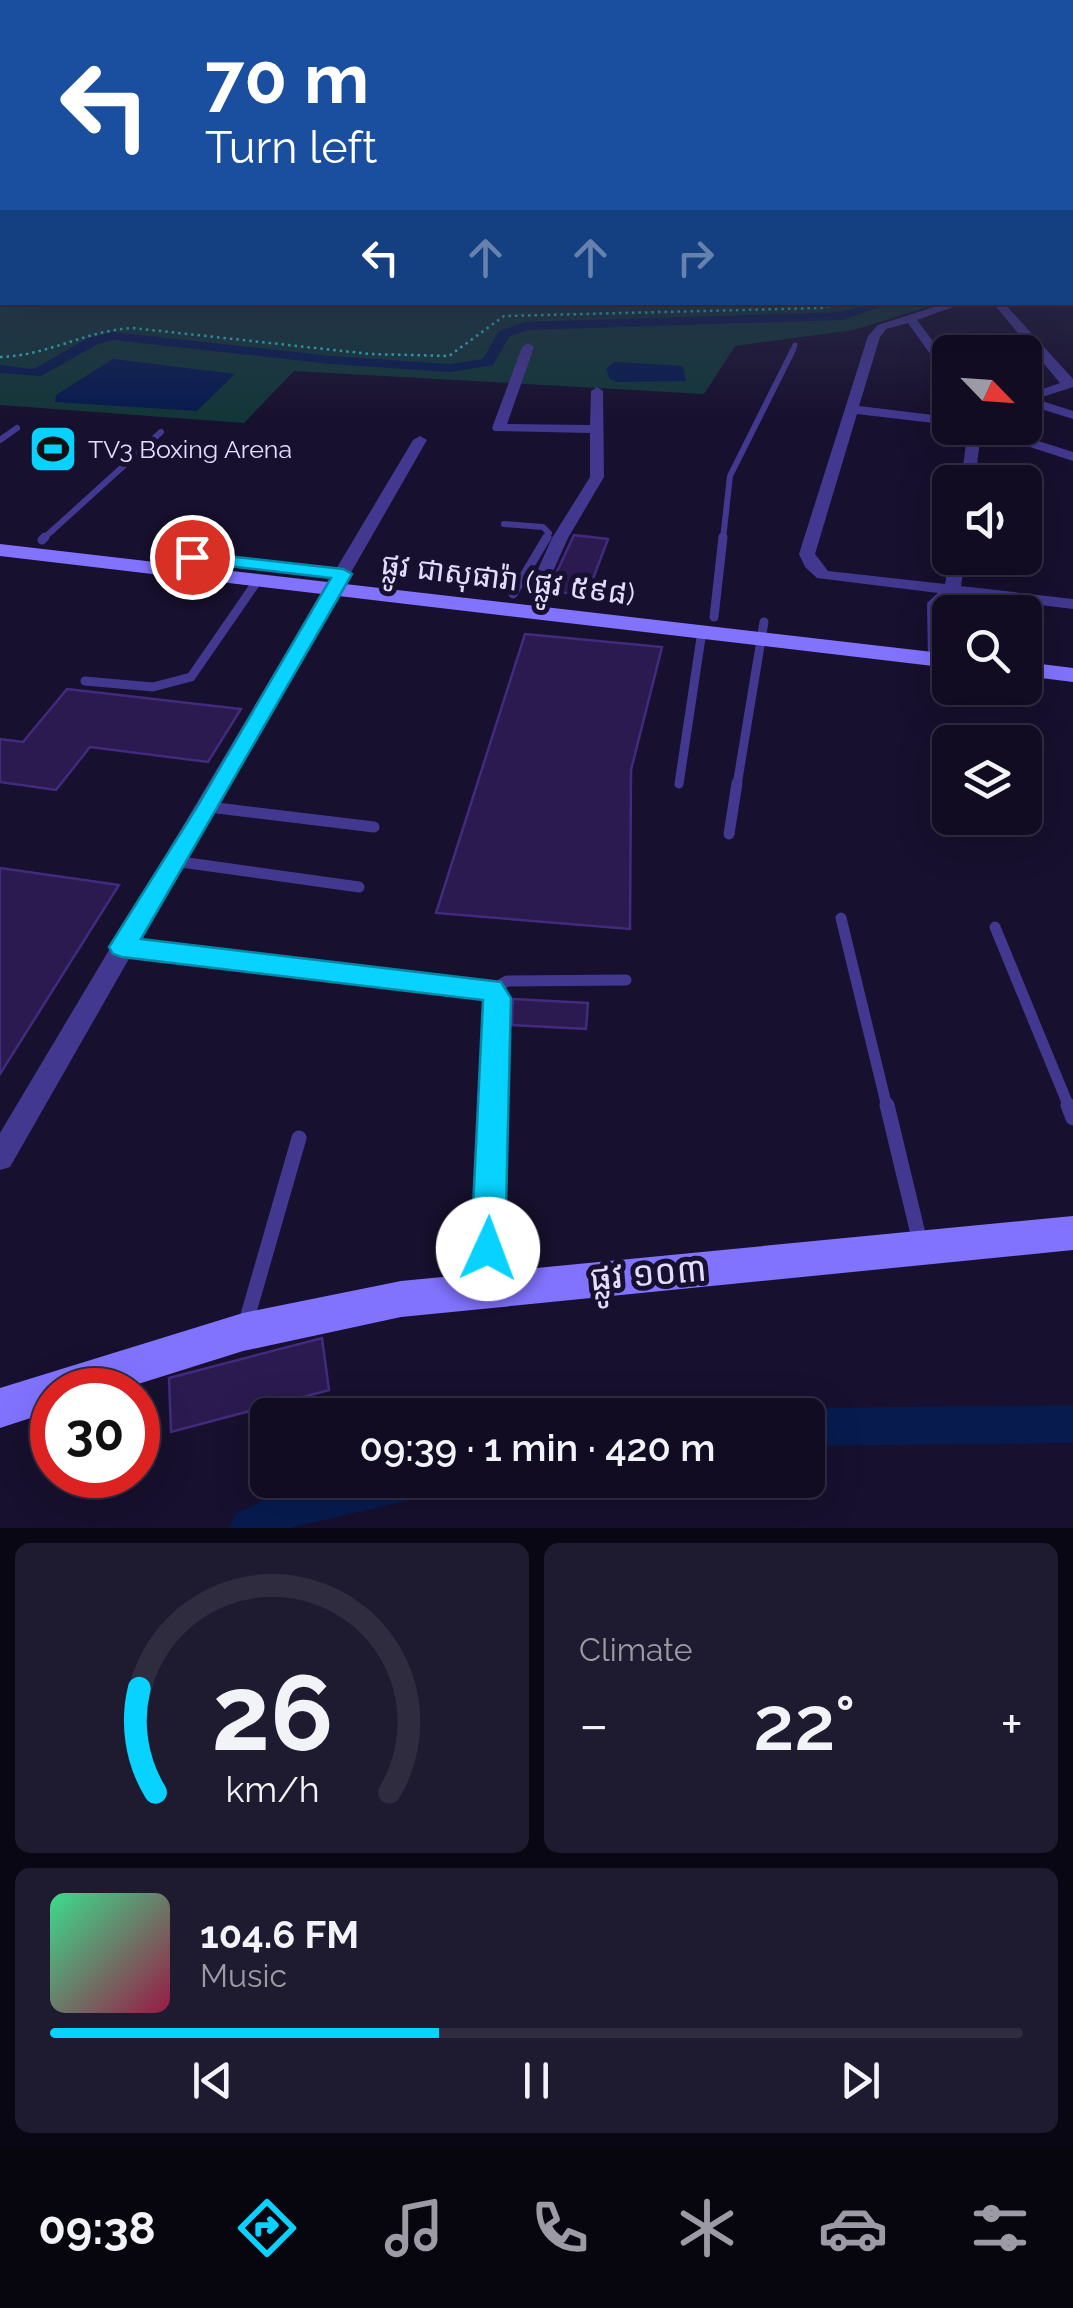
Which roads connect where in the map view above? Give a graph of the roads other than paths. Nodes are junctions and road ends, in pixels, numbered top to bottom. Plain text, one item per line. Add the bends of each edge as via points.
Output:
1 (952, 305) edge
2 (1000, 305) edge
3 (910, 318) junction
4 (796, 345) dead end
5 (528, 347) dead end
6 (932, 348) edge
7 (1070, 383) edge
8 (597, 390) dead end
9 (1042, 393) edge
10 (1042, 405) edge
11 (851, 409) junction
12 (1073, 415) edge
13 (932, 419) edge
14 (16, 428) dead end
15 (598, 430) junction
16 (160, 432) dead end
17 (0, 440) edge
18 (420, 440) dead end
19 (1037, 445) edge
20 (1073, 457) edge
21 (504, 524) dead end
22 (0, 535) edge
23 (42, 540) junction
24 (0, 550) edge
25 (954, 575) edge
26 (258, 580) junction
27 (339, 581) junction
28 (952, 591) junction
29 (524, 595) junction
30 (947, 595) edge
31 (955, 595) edge
32 (1073, 604) edge
33 (644, 617) junction
34 (708, 624) junction
35 (762, 630) junction
36 (932, 650) edge
37 (1042, 654) edge
38 (1073, 657) edge
39 (1042, 671) edge
40 (1073, 674) edge
41 (85, 681) dead end
42 (679, 784) dead end
43 (209, 807) junction
44 (374, 827) dead end
45 (729, 834) dead end
46 (174, 861) junction
47 (359, 888) dead end
48 (840, 918) dead end
49 (995, 927) dead end
50 (122, 947) junction
51 (626, 980) dead end
52 (492, 990) junction
53 (1073, 1118) edge
54 (299, 1138) dead end
55 (0, 1158) edge
56 (1073, 1233) edge
57 (922, 1248) junction
58 (487, 1288) junction
59 (243, 1332) junction
60 (125, 1368) edge
61 (30, 1398) edge
62 (0, 1408) edge

1 - 3 street
2 - 7 street
3 - 6 street
3 - 11 street via 874,336
4 - 34 lane via 730,476
5 - 15 street via 499,428
7 - 9 street
8 - 15 street
10 - 12 street
11 - 13 street
11 - 28 street via 807,554 810,564 823,576
14 - 17 lane
15 - 29 street via 597,477
16 - 23 lane
18 - 27 street
19 - 20 street
21 - 29 lane via 549,532
22 - 23 main road, ផ្លូវ ជាសុផារ៉ា (ផ្លូវ ៥៩៨)
23 - 27 main road, ផ្លូវ ជាសុផារ៉ា (ផ្លូវ ៥៩៨)
24 - 26 main road, ផ្លូវ ជាសុផារ៉ា (ផ្លូវ ៥៩៨)
25 - 28 street
26 - 27 main road, ផ្លូវ ជាសុផារ៉ា (ផ្លូវ ៥៩៨)
26 - 41 lane via 180,684
27 - 29 main road, ផ្លូវ ជាសុផារ៉ា (ផ្លូវ ៥៩៨)
27 - 33 main road, ផ្លូវ ជាសុផារ៉ា (ផ្លូវ ៥៩៨)
27 - 43 street
28 - 30 street
28 - 31 street
28 - 32 street
29 - 33 main road, ផ្លូវ ជាសុផារ៉ា (ផ្លូវ ៥៩៨)
33 - 34 main road, ផ្លូវ ជាសុផារ៉ា (ផ្លូវ ៥៩៨)
34 - 35 main road, ផ្លូវ ជាសុផារ៉ា (ផ្លូវ ៥៩៨)
34 - 42 lane via 696,652
35 - 36 main road, ផ្លូវ ជាសុផារ៉ា (ផ្លូវ ៥៩៨)
35 - 45 lane
37 - 38 main road
39 - 40 main road
43 - 44 lane
43 - 46 street
46 - 47 lane
46 - 50 street
48 - 57 lane
49 - 53 lane
50 - 52 street
50 - 55 street
51 - 52 lane via 507,982
52 - 58 street via 497,998
54 - 59 lane
56 - 57 main road, ផ្លូវ ១០៣
57 - 58 main road, ផ្លូវ ១០៣
58 - 59 main road, ផ្លូវ ១០៣
59 - 60 main road, ផ្លូវ ១០៣
61 - 62 main road, ផ្លូវ ១០៣

